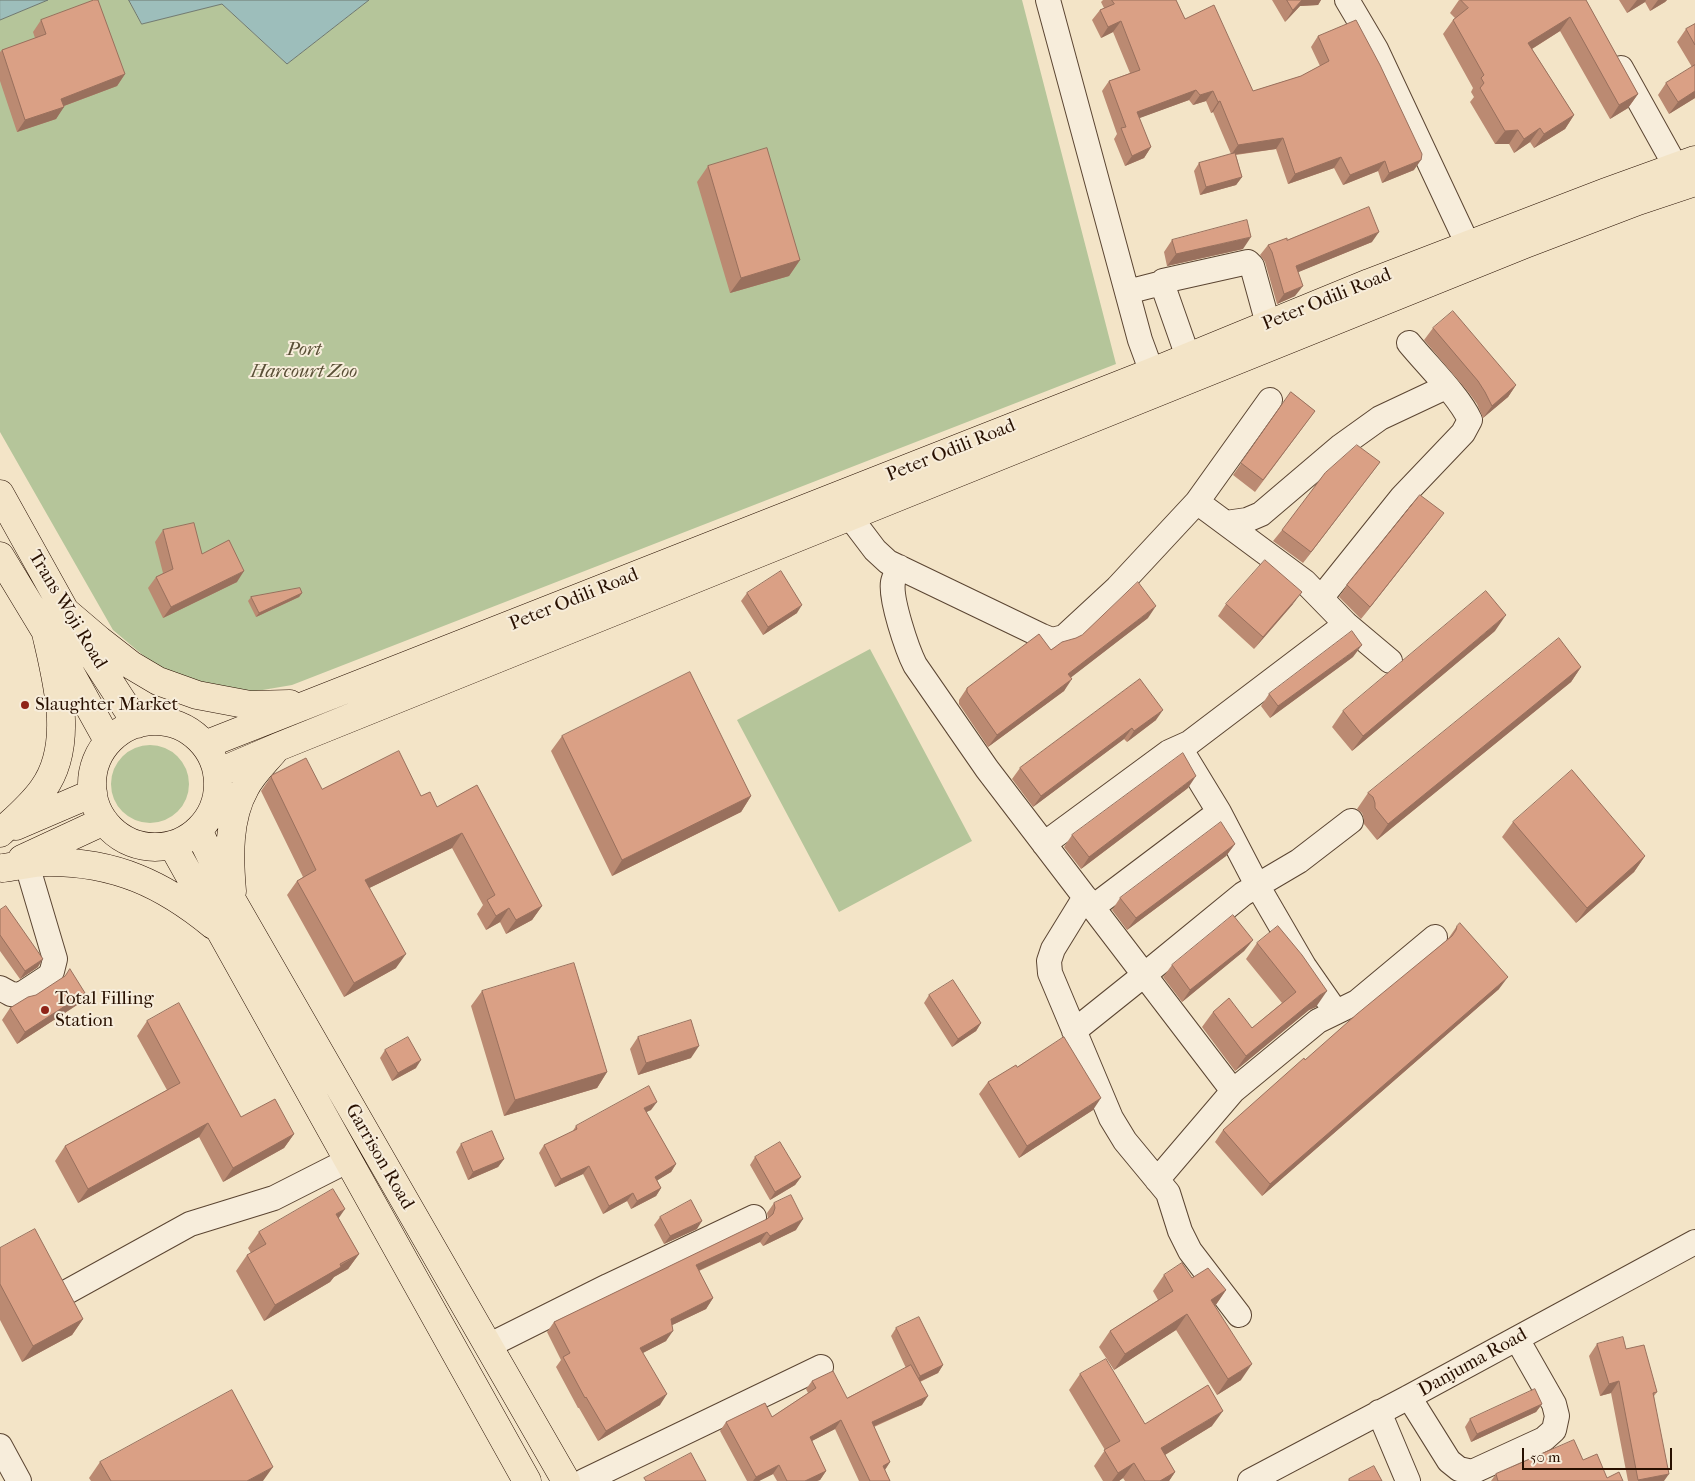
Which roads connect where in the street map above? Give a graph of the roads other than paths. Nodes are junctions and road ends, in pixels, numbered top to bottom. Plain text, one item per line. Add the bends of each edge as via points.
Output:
1 (1048, 0) edge
2 (1348, 0) edge
3 (1611, 50) edge
4 (1689, 169) edge
5 (1468, 245) junction
6 (1162, 283) junction
7 (1127, 292) junction
8 (1268, 324) junction
9 (1409, 343) dead end
10 (1188, 357) junction
11 (1155, 381) junction
12 (1446, 387) junction
13 (1270, 400) dead end
14 (0, 494) edge
15 (1196, 502) junction
16 (850, 517) junction
17 (1226, 523) junction
18 (0, 556) edge
19 (899, 567) junction
20 (1321, 598) junction
21 (65, 611) junction
22 (1346, 624) junction
23 (46, 633) junction
24 (1390, 661) dead end
25 (309, 704) junction
26 (137, 724) junction
27 (107, 739) junction
28 (207, 744) junction
29 (278, 747) junction
30 (1180, 748) junction
31 (217, 773) junction
32 (93, 793) junction
33 (1219, 812) junction
34 (1351, 820) dead end
35 (104, 821) junction
36 (198, 830) junction
37 (0, 833) edge
38 (1044, 844) junction
39 (173, 846) junction
40 (14, 865) edge
41 (1257, 886) junction
42 (232, 902) junction
43 (1089, 902) junction
44 (221, 932) junction
45 (1435, 937) dead end
46 (1144, 976) junction
47 (0, 988) edge
48 (1336, 1012) junction
49 (1074, 1031) junction
50 (1233, 1091) junction
51 (347, 1161) junction
52 (1157, 1180) junction
53 (754, 1217) dead end
54 (1695, 1242) edge
55 (65, 1293) edge
56 (1239, 1315) dead end
57 (1517, 1339) junction
58 (488, 1346) junction
59 (821, 1367) dead end
60 (1409, 1397) junction
61 (1379, 1412) junction
62 (0, 1446) edge
63 (19, 1481) edge
64 (527, 1481) edge
65 (566, 1481) edge
66 (584, 1481) edge
67 (1250, 1481) edge
68 (1408, 1481) edge

1 - 7 street
2 - 5 street via 1376,49
3 - 4 street
4 - 5 main road, Peter Odili Road
4 - 11 main road, Peter Odili Road via 1638,200
5 - 8 main road, Peter Odili Road
6 - 7 street
6 - 8 street via 1248,262 1252,266
6 - 10 street
7 - 11 street
8 - 10 main road, Peter Odili Road
9 - 12 street
10 - 11 main road, Peter Odili Road
11 - 16 main road, Peter Odili Road
11 - 25 main road, Peter Odili Road
12 - 17 street via 1380,418 1341,446 1261,514
12 - 20 street via 1467,413 1470,420 1467,427 1402,496
13 - 15 street
14 - 21 main road, Trans Woji Road
15 - 17 street
15 - 19 street via 1117,588 1064,637 1052,640
16 - 19 street via 875,550
16 - 29 main road, Peter Odili Road
17 - 20 street via 1305,582
18 - 23 main road, Trans Woji Road
19 - 38 street via 893,592 907,648 915,665
20 - 22 street
21 - 25 main road via 124,660 158,682 197,696 250,705
21 - 26 main road, Trans Woji Road
22 - 24 street
22 - 30 street
23 - 27 main road, Trans Woji Road
23 - 37 main road via 62,716 60,744 44,788
25 - 28 main road, Peter Odili Road
26 - 27 main road
26 - 28 main road via 150,720 171,722 191,731
27 - 32 main road via 93,772
28 - 31 main road
29 - 31 main road, Peter Odili Road
29 - 42 main road via 244,789 236,812 229,860
30 - 33 street
30 - 38 street via 1169,752
31 - 36 main road via 218,788 213,810
32 - 35 main road
32 - 37 main road
33 - 41 street
33 - 43 street
34 - 41 street via 1299,861
35 - 39 main road via 124,839 143,846
35 - 40 main road
36 - 39 main road
36 - 42 main road, Garrison Road
38 - 43 street
39 - 44 main road, Garrison Road
40 - 44 main road via 75,863 116,870 157,886
40 - 47 street via 55,959 49,976 20,995
41 - 46 street
41 - 48 street via 1304,966
42 - 58 main road, Garrison Road
43 - 46 street
43 - 49 street via 1053,949 1049,961 1050,973
44 - 51 main road, Garrison Road
45 - 48 street via 1357,1002
46 - 49 street
46 - 50 street
48 - 50 street via 1318,1021
49 - 52 street via 1111,1118
50 - 52 street
51 - 55 street via 274,1198 190,1224
51 - 64 main road, Garrison Road
52 - 56 street via 1168,1193 1190,1251
53 - 58 street
54 - 57 street, Danjuma Road
57 - 60 street, Danjuma Road
57 - 60 street via 1554,1404 1557,1416 1554,1430 1544,1439 1472,1472 1460,1469 1449,1461
58 - 65 main road, Garrison Road
59 - 66 street
60 - 61 street, Danjuma Road
61 - 67 street, Danjuma Road
61 - 68 street
62 - 63 street

